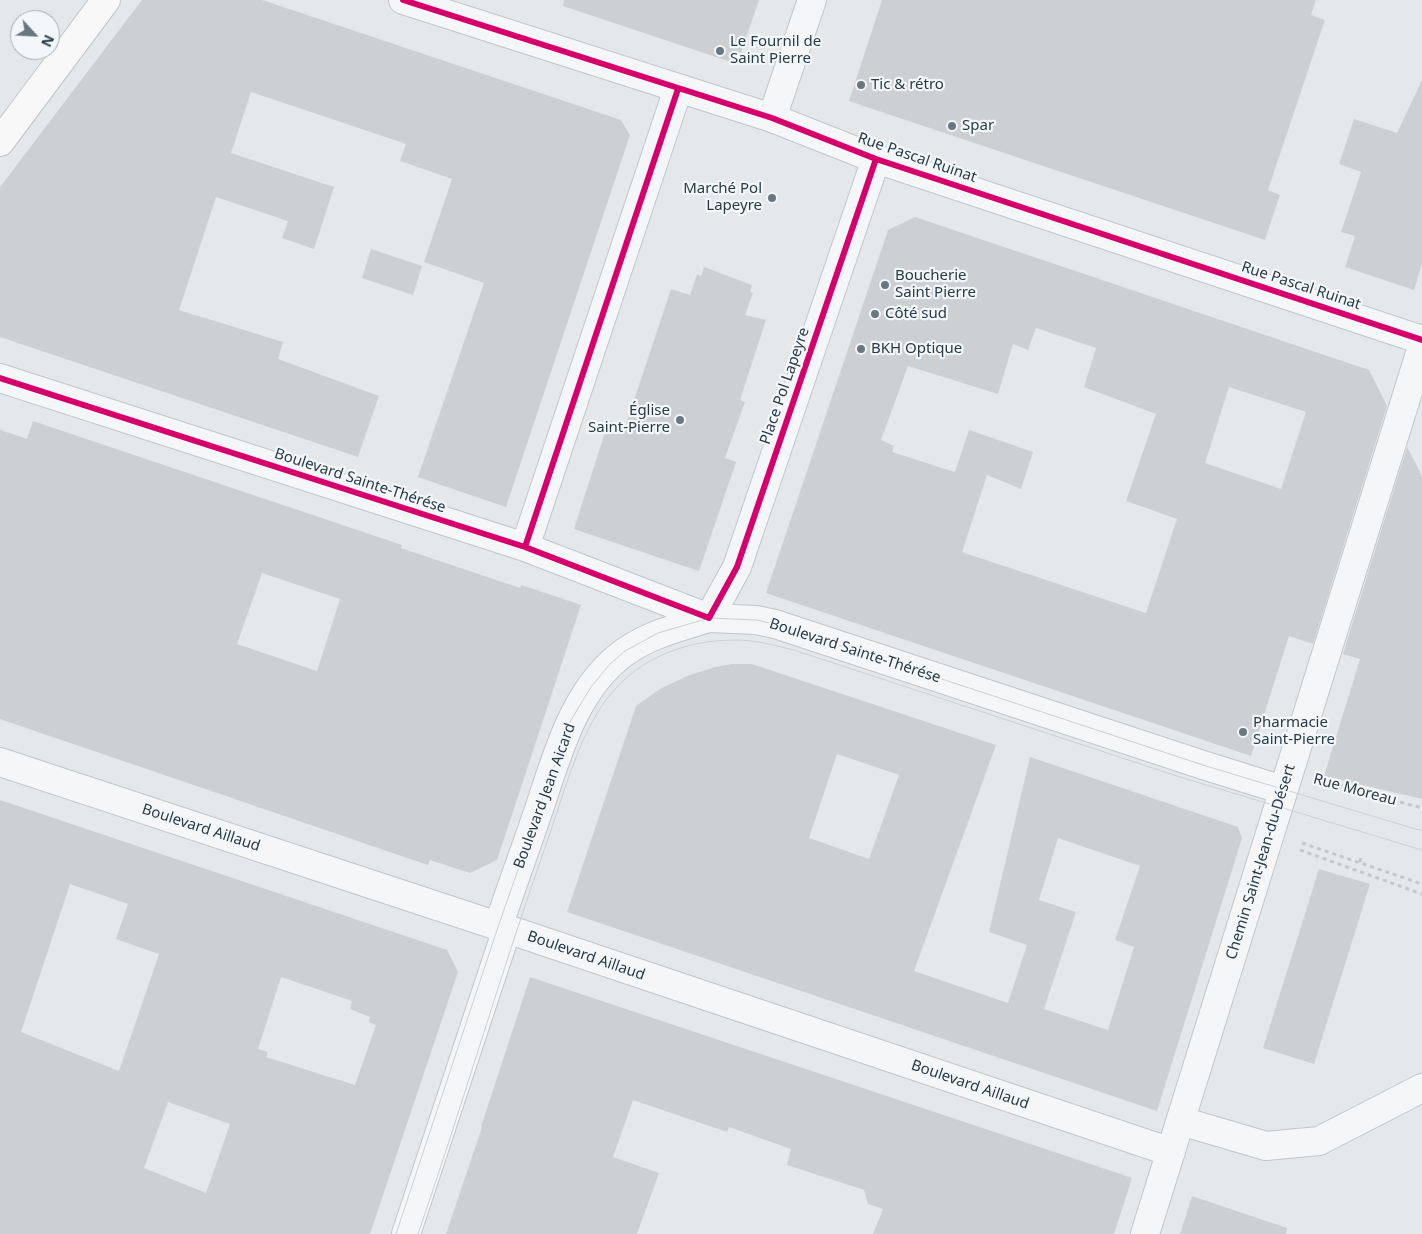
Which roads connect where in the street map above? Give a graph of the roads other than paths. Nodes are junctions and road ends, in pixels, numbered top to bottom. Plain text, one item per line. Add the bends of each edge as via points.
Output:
1 (106, 0) edge
2 (403, 0) edge
3 (812, 0) edge
4 (678, 89) junction
5 (772, 118) junction
6 (0, 142) edge
7 (876, 159) junction
8 (1422, 340) edge
9 (1422, 347) edge
10 (0, 378) edge
11 (524, 547) junction
12 (709, 618) junction
13 (0, 762) edge
14 (1286, 782) junction
15 (503, 928) junction
16 (1422, 1088) edge
17 (1181, 1121) junction
18 (1171, 1152) junction
19 (406, 1234) edge
20 (1145, 1234) edge

1 - 6 main road
2 - 4 street, Rue Pascal Ruinat
3 - 5 street
4 - 5 street, Rue Pascal Ruinat
4 - 11 street
5 - 7 street, Rue Pascal Ruinat
7 - 8 street, Rue Pascal Ruinat
7 - 12 street, Place Pol Lapeyre via 737,567
9 - 14 street, Chemin Saint-Jean-du-Désert
10 - 11 street, Boulevard Sainte-Thérése
11 - 12 street, Boulevard Sainte-Thérése
12 - 14 street, Boulevard Sainte-Thérése via 776,624 1187,760
12 - 15 street, Boulevard Jean Aicard via 658,633 625,652 591,687 568,729
13 - 15 street, Boulevard Aillaud
14 - 17 street, Chemin Saint-Jean-du-Désert
15 - 18 street, Boulevard Aillaud
15 - 19 street, Boulevard Jean Aicard
16 - 17 street via 1320,1141 1266,1146
17 - 18 street, Chemin Saint-Jean-du-Désert
18 - 20 street, Chemin Saint-Jean-du-Désert

